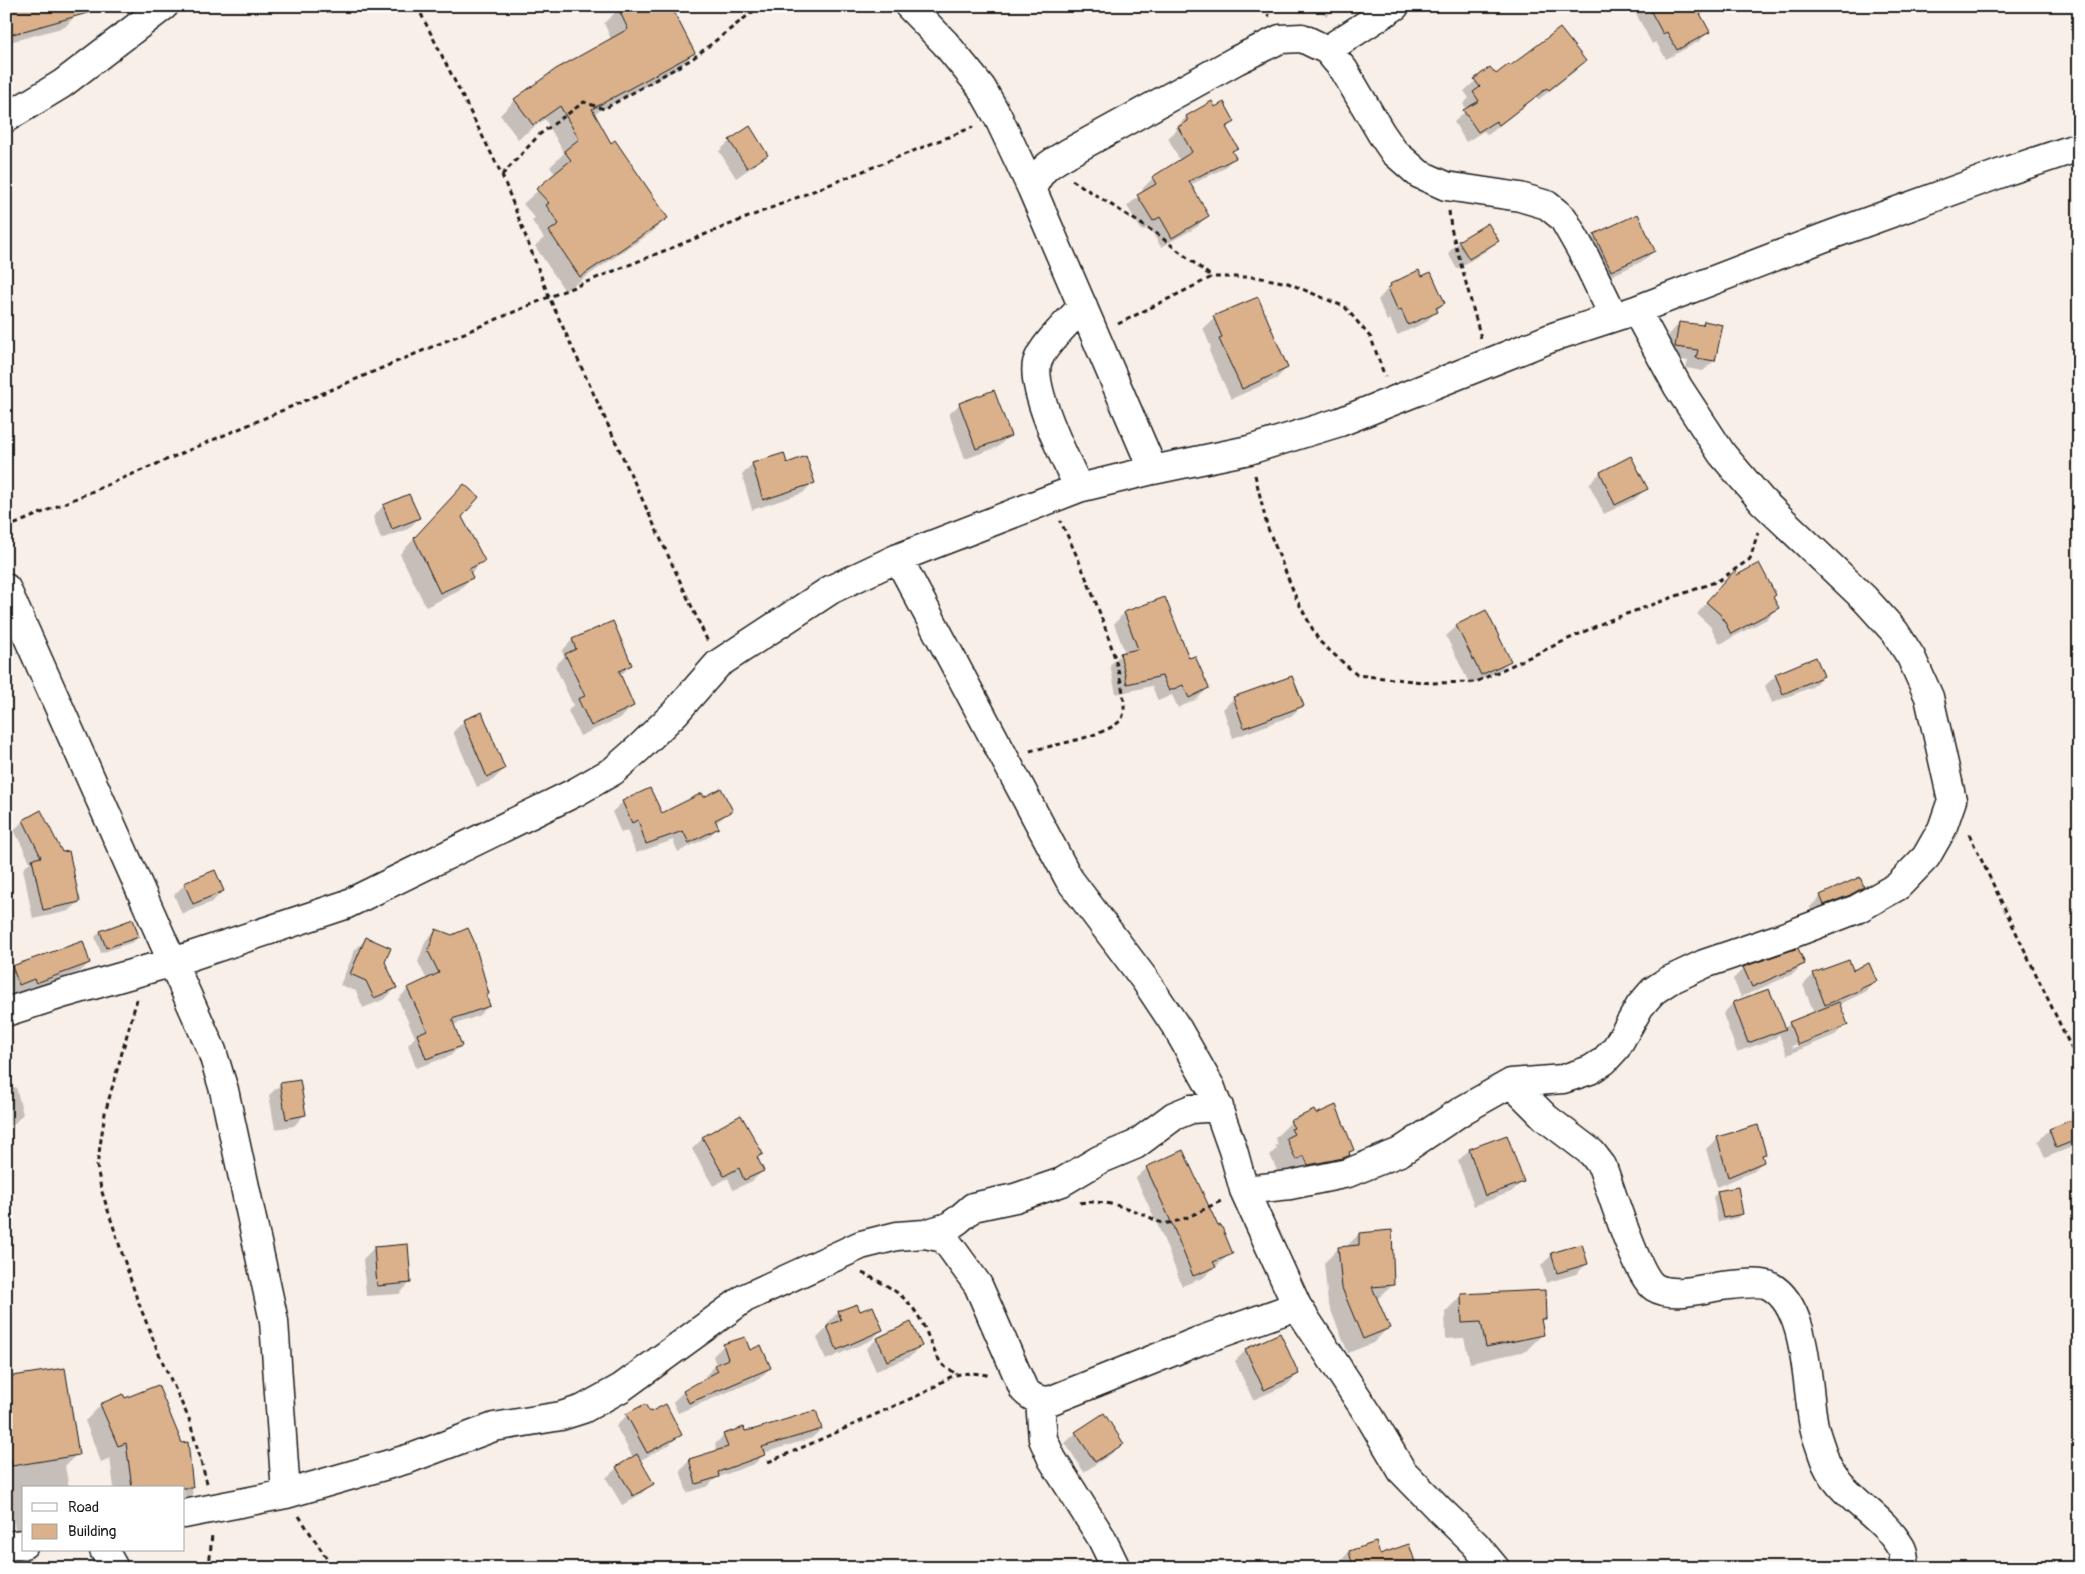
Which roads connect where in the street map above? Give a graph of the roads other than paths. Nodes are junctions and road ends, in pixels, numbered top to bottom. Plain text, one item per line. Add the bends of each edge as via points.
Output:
1 (164, 6) edge
2 (909, 6) edge
3 (1395, 6) edge
4 (1327, 50) junction
5 (6, 118) edge
6 (2079, 147) edge
7 (1032, 189) junction
8 (1082, 306) junction
9 (1625, 314) junction
10 (1153, 470) junction
11 (1079, 488) junction
12 (898, 558) junction
13 (9, 601) edge
14 (173, 962) junction
15 (6, 1012) edge
16 (1510, 1083) junction
17 (1219, 1107) junction
18 (1244, 1190) junction
19 (925, 1234) junction
20 (1296, 1306) junction
21 (1040, 1401) junction
22 (286, 1494) junction
23 (185, 1514) edge
24 (105, 1552) edge
25 (114, 1568) edge
26 (1116, 1568) edge
27 (1495, 1568) edge
28 (1905, 1568) edge

1 - 5 street via 62,84
2 - 7 street via 981,87
3 - 4 street
4 - 7 street via 1302,38 1280,39 1049,164 1039,174
4 - 9 street via 1344,70 1394,152 1419,174 1446,186 1520,197 1547,206 1563,218
6 - 9 street via 1828,236
7 - 8 street
8 - 10 street
8 - 11 street via 1048,344 1037,362 1038,384 1051,427
9 - 10 street via 1487,362 1340,422 1249,450
9 - 16 street via 1722,454 1762,501 1895,632 1929,696 1952,800 1942,828 1926,857 1898,886 1857,910 1704,964 1668,981 1653,991 1640,1006 1616,1048 1590,1070 1563,1079
10 - 11 street
11 - 12 street
12 - 14 street via 832,590 718,664 639,748 613,770 576,792 345,904
12 - 17 street via 1070,879 1166,1012
13 - 14 street
14 - 15 street
14 - 22 street via 212,1051 224,1090 274,1320
16 - 18 street via 1400,1152 1348,1173 1290,1186
16 - 28 street via 1546,1118 1592,1152 1602,1166 1642,1272 1654,1287 1669,1292 1733,1285 1769,1285 1785,1299 1800,1330 1814,1425 1824,1460 1838,1485 1875,1516 1901,1547
17 - 18 street
17 - 19 street via 1191,1109 1174,1116 1135,1145 1062,1182 1015,1198 973,1207 948,1227
18 - 20 street
19 - 21 street via 944,1238 960,1258 978,1285 1024,1390
19 - 22 street via 897,1236 861,1245 745,1298 621,1388 583,1408 561,1416 494,1427 411,1458
20 - 21 street via 1052,1400
20 - 27 street via 1402,1471
21 - 26 street via 1043,1439 1052,1459 1101,1537
22 - 23 street
24 - 25 street

